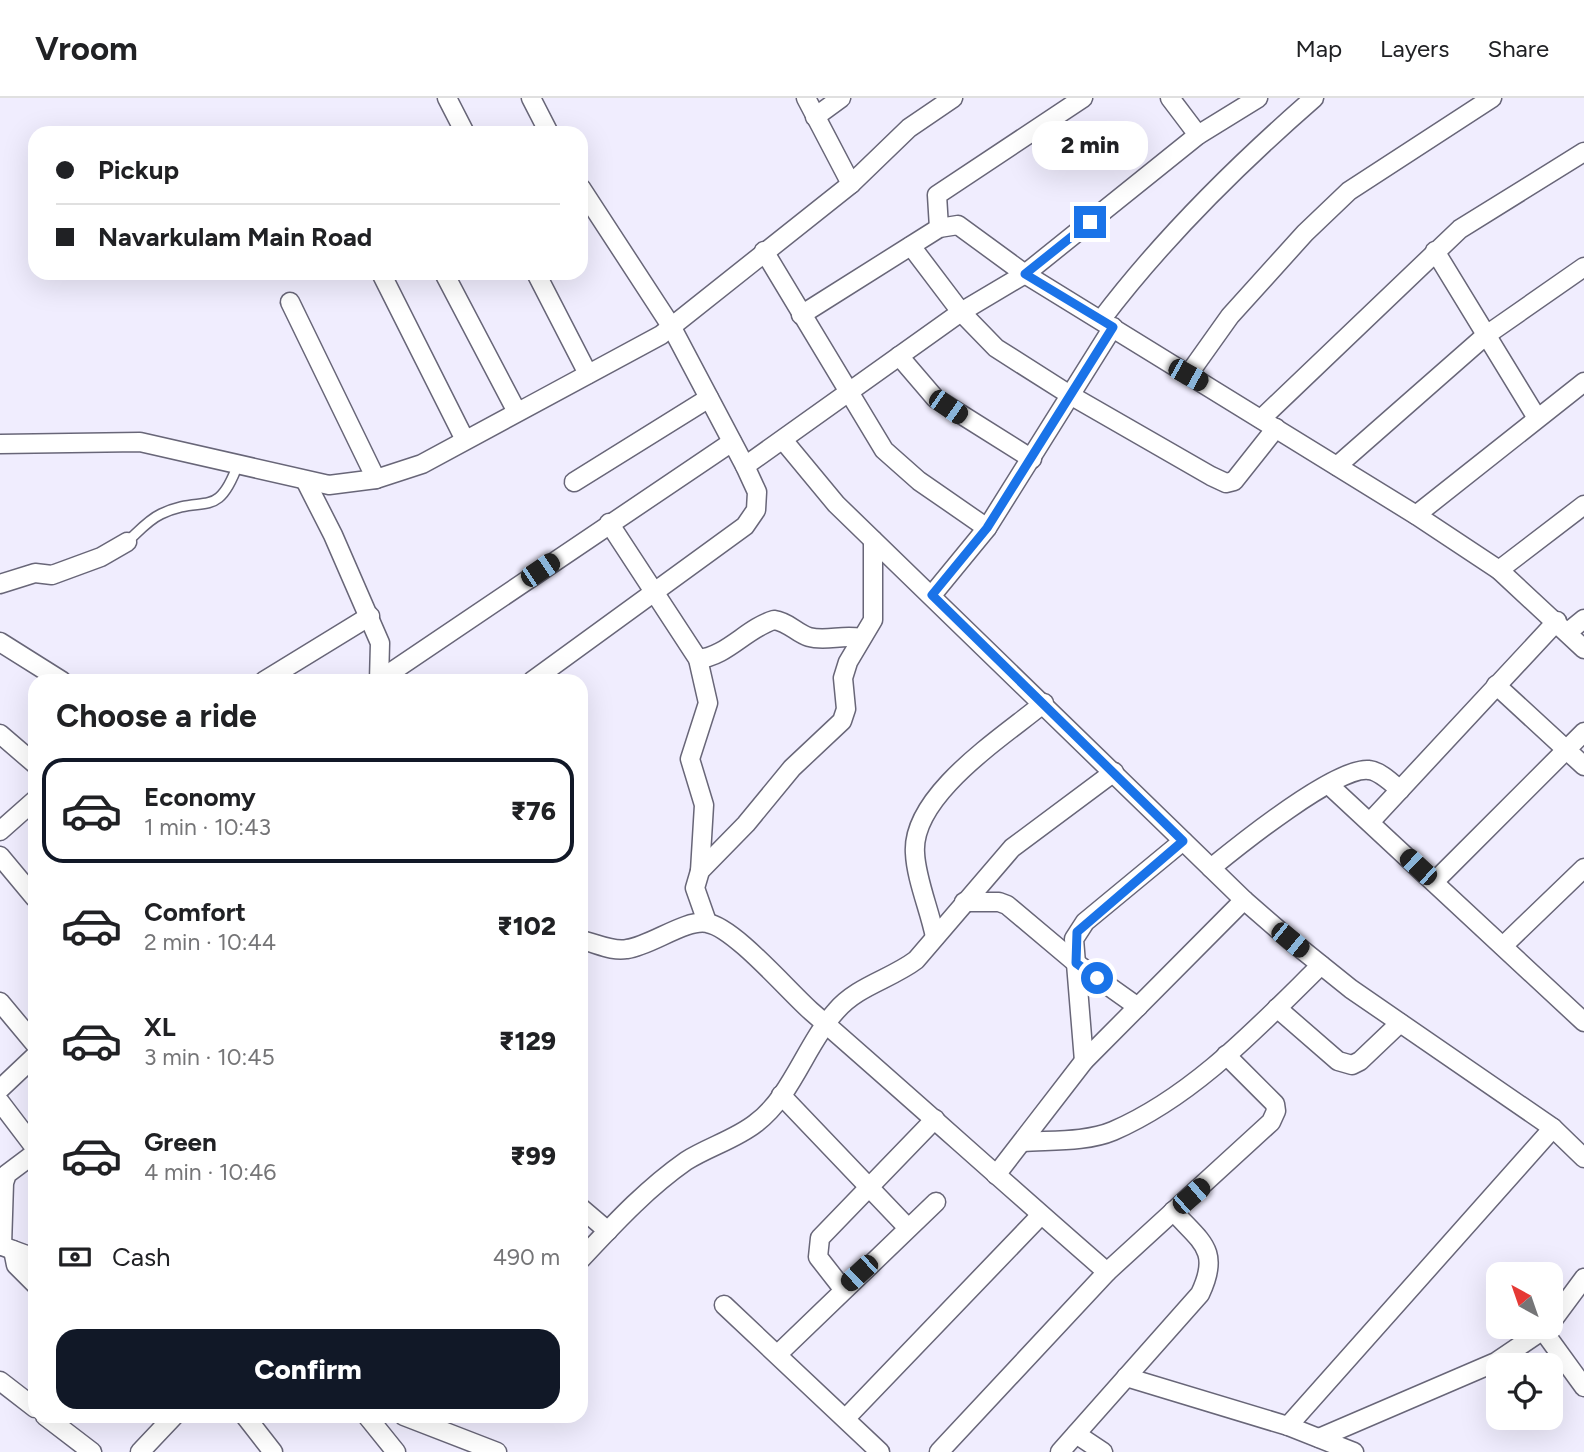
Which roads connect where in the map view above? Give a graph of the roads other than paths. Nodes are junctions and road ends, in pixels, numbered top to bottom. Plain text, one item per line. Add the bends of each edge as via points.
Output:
1 (447, 98) edge
2 (531, 98) edge
3 (806, 98) edge
4 (841, 98) edge
5 (953, 98) edge
6 (1083, 98) edge
7 (1170, 98) edge
8 (1258, 98) edge
9 (1314, 98) edge
10 (1492, 98) edge
11 (815, 117) junction
12 (461, 126) edge
13 (546, 126) edge
14 (1198, 135) junction
15 (1584, 152) edge
16 (851, 184) junction
17 (588, 199) edge
18 (939, 228) junction
19 (911, 246) junction
20 (764, 251) junction
21 (1435, 251) junction
22 (1584, 267) edge
23 (1025, 274) junction
24 (385, 280) edge
25 (448, 280) edge
26 (540, 280) edge
27 (290, 302) dead end
28 (961, 312) junction
29 (801, 315) junction
30 (1107, 323) junction
31 (671, 326) junction
32 (1485, 336) junction
33 (899, 356) junction
34 (588, 374) junction
35 (1188, 375) junction
36 (1584, 382) edge
37 (848, 395) junction
38 (1070, 395) junction
39 (709, 398) junction
40 (517, 412) junction
41 (1537, 418) junction
42 (1268, 424) junction
43 (465, 440) junction
44 (783, 440) junction
45 (732, 442) junction
46 (0, 444) edge
47 (1032, 459) junction
48 (239, 463) junction
49 (746, 466) junction
50 (1338, 466) junction
51 (376, 479) junction
52 (306, 482) junction
53 (574, 482) dead end
54 (1584, 505) edge
55 (1416, 515) junction
56 (609, 523) junction
57 (987, 528) junction
58 (873, 540) junction
59 (127, 542) joint
60 (1499, 570) junction
61 (0, 584) edge
62 (657, 592) junction
63 (932, 595) junction
64 (370, 616) junction
65 (1584, 619) edge
66 (1562, 627) junction
67 (860, 638) junction
68 (0, 642) edge
69 (1584, 649) edge
70 (698, 659) junction
71 (51, 674) edge
72 (275, 674) edge
73 (379, 674) edge
74 (389, 674) edge
75 (543, 674) edge
76 (1496, 685) junction
77 (1044, 703) junction
78 (1584, 732) edge
79 (0, 734) edge
80 (1566, 750) junction
81 (28, 758) edge
82 (1584, 766) edge
83 (1114, 772) junction
84 (1329, 785) junction
85 (1400, 790) junction
86 (28, 806) edge
87 (1370, 822) junction
88 (0, 831) edge
89 (1183, 841) junction
90 (0, 856) edge
91 (1584, 867) edge
92 (1211, 868) junction
93 (700, 871) junction
94 (1434, 883) junction
95 (28, 890) edge
96 (1244, 900) junction
97 (964, 902) junction
98 (706, 922) junction
99 (935, 937) junction
100 (588, 942) edge
101 (1503, 946) junction
102 (1076, 963) junction
103 (1321, 965) junction
104 (0, 1002) edge
105 (1138, 1007) junction
106 (1277, 1008) junction
107 (1581, 1013) edge
108 (826, 1023) junction
109 (1400, 1023) junction
110 (28, 1036) edge
111 (1226, 1055) junction
112 (1084, 1061) junction
113 (28, 1063) edge
114 (0, 1089) edge
115 (780, 1095) junction
116 (0, 1102) edge
117 (934, 1119) junction
118 (1553, 1128) junction
119 (28, 1140) edge
120 (1023, 1142) junction
121 (28, 1156) edge
122 (1584, 1158) edge
123 (996, 1175) junction
124 (868, 1186) junction
125 (936, 1202) dead end
126 (1173, 1211) junction
127 (588, 1214) edge
128 (1041, 1215) junction
129 (908, 1227) junction
130 (608, 1231) junction
131 (5, 1247) edge
132 (588, 1252) edge
133 (28, 1255) edge
134 (1107, 1272) junction
135 (28, 1277) edge
136 (1584, 1278) edge
137 (843, 1289) junction
138 (724, 1305) dead end
139 (1563, 1307) edge
140 (1531, 1339) edge
141 (1555, 1339) edge
142 (778, 1354) junction
143 (1126, 1377) junction
144 (0, 1381) edge
145 (1584, 1387) edge
146 (28, 1403) edge
147 (846, 1418) junction
148 (54, 1423) edge
149 (168, 1423) edge
150 (250, 1423) edge
151 (373, 1423) edge
152 (435, 1423) edge
153 (1289, 1426) junction
154 (1076, 1434) junction
155 (1319, 1438) junction
156 (147, 1449) edge
157 (92, 1452) edge
158 (273, 1452) edge
159 (396, 1452) edge
160 (497, 1452) edge
161 (880, 1452) edge
162 (939, 1452) edge
163 (1060, 1452) edge
164 (1103, 1452) edge
165 (1354, 1452) edge

1 - 12 street
2 - 13 street
3 - 11 street
4 - 11 street
5 - 16 street via 909,128
6 - 18 street via 937,195
7 - 14 street
8 - 14 street
9 - 30 street via 1144,263
10 - 35 street via 1349,191 1230,316
11 - 16 street
14 - 23 street
15 - 21 street via 1482,214
16 - 20 street
17 - 31 street
18 - 19 street
18 - 23 street via 958,225
19 - 28 street
19 - 29 street
20 - 29 street
20 - 31 street
21 - 32 street
21 - 42 street
22 - 32 street
23 - 28 street
23 - 30 street
24 - 43 street
25 - 40 street
26 - 34 street
27 - 51 street
28 - 33 street
28 - 38 street via 996,348
29 - 37 street
30 - 35 street
30 - 38 street
31 - 34 street
31 - 39 street
32 - 41 street
32 - 50 street
33 - 37 street
33 - 47 street via 936,398
34 - 40 street
35 - 42 street
36 - 41 street
37 - 44 street
37 - 57 street via 896,463
38 - 42 street via 1226,483 1242,473
38 - 47 street
39 - 45 street
39 - 53 street
40 - 43 street
41 - 55 street
42 - 50 street
43 - 51 street via 422,464
44 - 49 street
44 - 58 street via 818,487
45 - 49 street
45 - 56 street
46 - 48 street via 140,442
47 - 57 street
48 - 52 street
48 - 59 lane via 225,494 217,500 161,514
49 - 62 street via 757,492 751,518
50 - 55 street
51 - 52 street via 329,485
52 - 64 street
54 - 60 street
55 - 60 street
56 - 62 street
56 - 74 street
57 - 63 street
58 - 63 street
58 - 67 street via 873,620
59 - 61 street via 52,575 35,573
60 - 66 street
62 - 70 street
62 - 75 street
63 - 77 street
64 - 72 street
64 - 73 street via 380,643
65 - 66 street
66 - 69 street
66 - 76 street
67 - 70 street via 811,638 774,620 709,658
67 - 93 street via 843,678 846,709 842,721 802,758
68 - 71 street
70 - 93 street via 708,703 690,759 704,805
76 - 80 street
76 - 85 street
77 - 83 street
77 - 99 street via 956,775 922,819 915,854
78 - 80 street
79 - 81 street
80 - 82 street
80 - 94 street
83 - 89 street
83 - 97 street via 1027,835
84 - 85 street via 1367,769
84 - 87 street
84 - 92 street via 1250,836
85 - 87 street
86 - 88 street
87 - 94 street
89 - 92 street
89 - 102 street via 1085,922 1074,939
90 - 95 street
91 - 101 street
92 - 96 street
93 - 98 street via 695,888
94 - 101 street
96 - 103 street
96 - 105 street
97 - 99 street
97 - 102 street via 1007,905
98 - 100 street via 624,950
98 - 108 street via 741,944
99 - 108 street via 916,960 857,992
101 - 107 street
102 - 105 street
102 - 112 street
103 - 106 street
103 - 109 street
104 - 110 street
105 - 112 street
106 - 109 street via 1345,1064 1360,1061
106 - 111 street
108 - 115 street
108 - 117 street
109 - 118 street
111 - 120 street via 1166,1101 1111,1132
111 - 126 street via 1270,1097 1276,1111 1256,1139
112 - 120 street
113 - 114 street
115 - 124 street
115 - 130 street via 756,1124 688,1160 639,1197
116 - 119 street
117 - 123 street
117 - 124 street
118 - 122 street
118 - 153 street
120 - 123 street
121 - 131 street via 7,1174 4,1183
123 - 128 street
124 - 129 street
124 - 137 street via 831,1223 816,1246 823,1266
125 - 129 street
126 - 134 street
126 - 143 street via 1207,1248 1211,1271 1200,1294
127 - 130 street
128 - 134 street
128 - 147 street
129 - 137 street
130 - 132 street
131 - 133 street
131 - 135 street
134 - 162 street
136 - 139 street
137 - 142 street
138 - 142 street
140 - 155 street via 1496,1362
141 - 145 street
142 - 147 street
143 - 153 street
143 - 154 street
144 - 146 street
147 - 161 street
148 - 157 street
149 - 156 street
150 - 158 street
151 - 159 street
152 - 160 street
153 - 155 street
154 - 163 street
154 - 164 street
155 - 165 street

